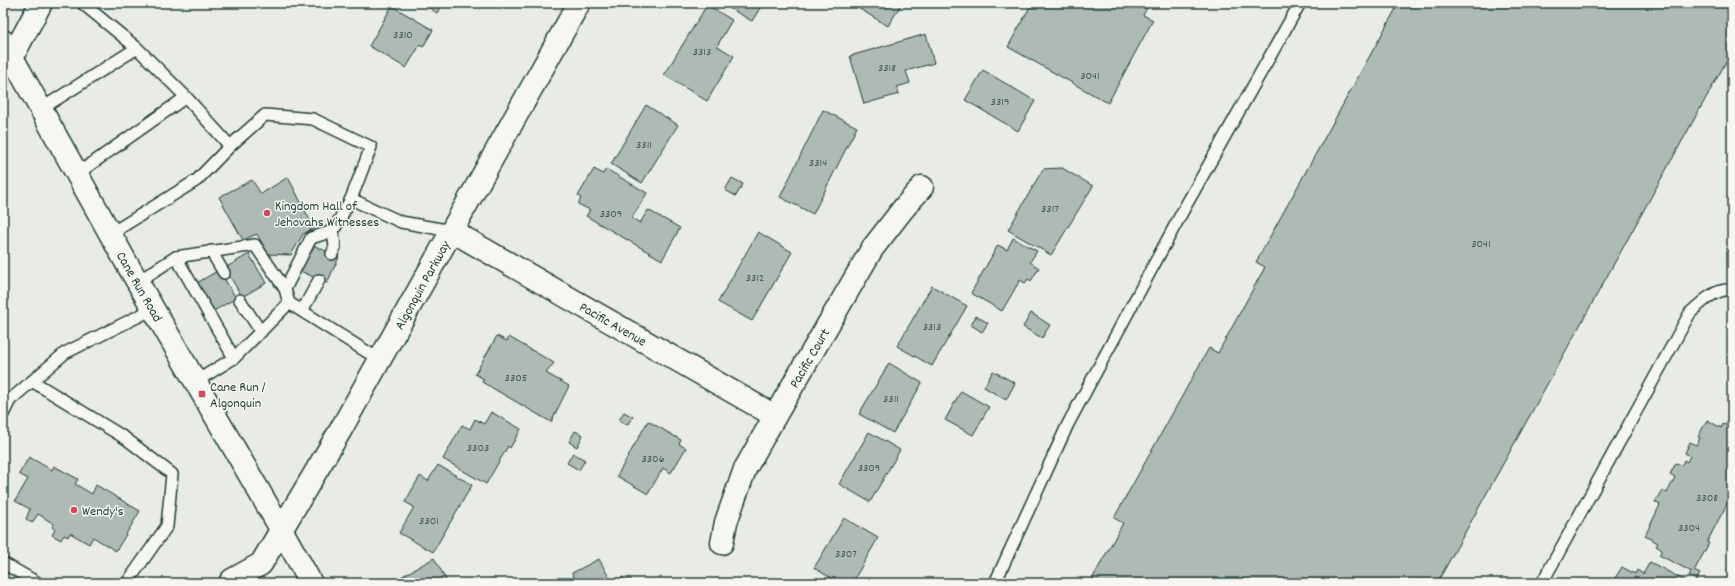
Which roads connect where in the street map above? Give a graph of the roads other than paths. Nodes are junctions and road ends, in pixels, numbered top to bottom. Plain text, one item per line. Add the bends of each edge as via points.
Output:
1 (41, 3) edge
2 (82, 3) edge
3 (578, 3) edge
4 (1300, 3) edge
5 (137, 48) junction
6 (7, 49) edge
7 (186, 97) junction
8 (41, 109) junction
9 (230, 146) junction
10 (77, 174) junction
11 (922, 187) dead end
12 (351, 199) junction
13 (333, 231) junction
14 (452, 231) junction
15 (110, 234) junction
16 (211, 251) junction
17 (332, 254) dead end
18 (176, 257) junction
19 (224, 273) dead end
20 (319, 280) dead end
21 (137, 282) junction
22 (286, 289) junction
23 (1732, 290) edge
24 (240, 300) dead end
25 (289, 303) junction
26 (152, 309) junction
27 (302, 311) junction
28 (261, 332) junction
29 (234, 358) junction
30 (380, 360) junction
31 (32, 382) junction
32 (195, 382) junction
33 (3, 414) edge
34 (775, 416) junction
35 (281, 529) junction
36 (722, 542) dead end
37 (3, 563) edge
38 (263, 574) edge
39 (38, 583) edge
40 (127, 583) edge
41 (230, 583) edge
42 (312, 583) edge
43 (994, 583) edge
44 (1542, 583) edge

1 - 6 main road
2 - 5 lane
3 - 14 main road, Algonquin Parkway
4 - 43 lane via 1185,207 1068,424
5 - 7 lane
5 - 8 lane
6 - 8 main road, Cane Run Road
7 - 9 lane
7 - 10 lane
8 - 10 main road, Cane Run Road
9 - 12 lane via 265,115 313,119 371,148
9 - 15 lane via 197,180
10 - 15 main road, Cane Run Road
11 - 34 main road, Pacific Court via 872,249
12 - 13 lane
12 - 14 lane via 401,222
13 - 17 lane
13 - 22 lane via 311,238
14 - 30 main road, Algonquin Parkway
14 - 34 main road, Pacific Avenue
15 - 21 main road, Cane Run Road
16 - 18 lane
16 - 19 lane
16 - 22 lane via 255,245
18 - 21 lane
18 - 29 lane
20 - 27 lane
21 - 26 main road, Cane Run Road
22 - 25 lane
23 - 44 lane via 1727,289 1708,297 1690,313
24 - 28 lane
25 - 27 lane
25 - 28 lane
26 - 31 lane via 66,353
26 - 32 main road, Cane Run Road
27 - 30 lane
28 - 29 lane
29 - 32 lane
30 - 35 main road, Algonquin Parkway
31 - 33 lane via 10,400
31 - 40 lane via 125,438 172,474 167,526
32 - 35 main road, Cane Run Road
34 - 36 main road, Pacific Court via 746,469 726,522
35 - 38 main road, Algonquin Parkway
35 - 42 main road, Cane Run Road
37 - 39 lane
38 - 41 main road, Algonquin Parkway via 232,580

